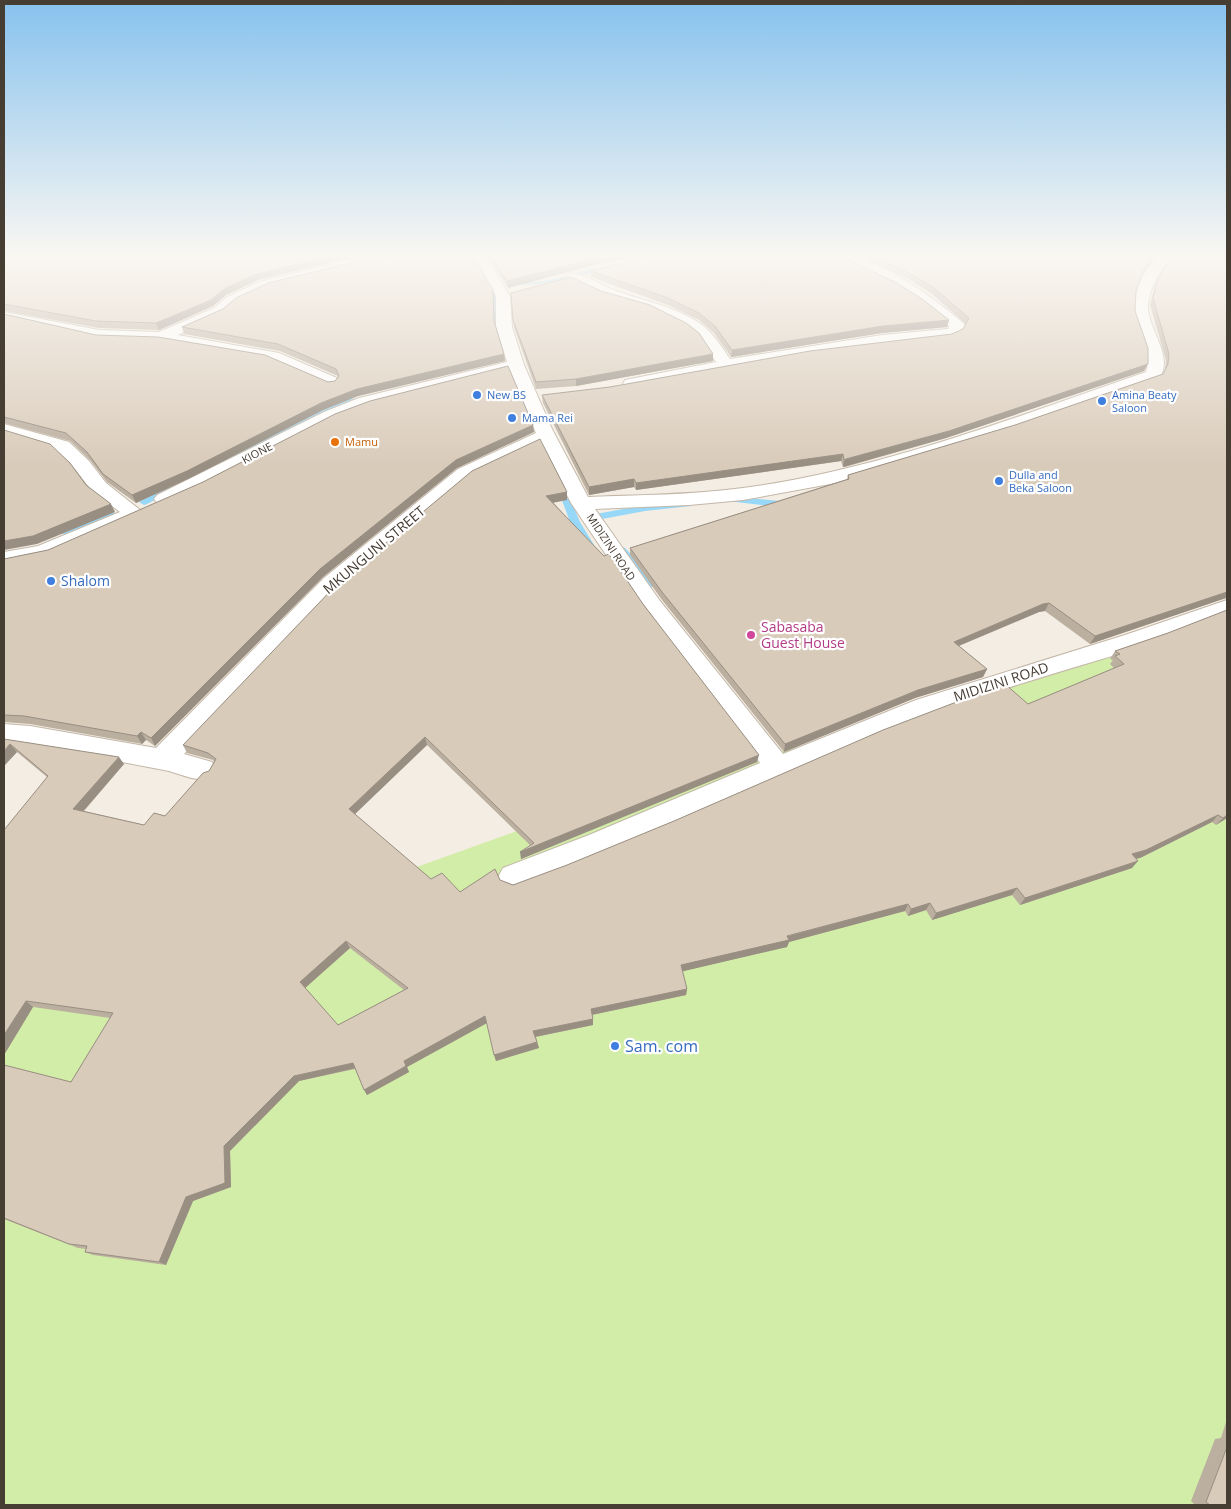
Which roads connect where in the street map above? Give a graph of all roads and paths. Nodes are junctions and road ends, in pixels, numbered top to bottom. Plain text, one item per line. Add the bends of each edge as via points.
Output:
1 (35, 324) edge
2 (189, 324) edge
3 (505, 324) edge
4 (691, 324) edge
5 (956, 324) edge
6 (1145, 324) edge
7 (161, 337) junction
8 (516, 365) junction
9 (726, 365) junction
10 (331, 382) edge
11 (619, 386) edge
12 (4, 429) edge
13 (546, 436) junction
14 (581, 503) junction
15 (134, 513) junction
16 (4, 559) edge
17 (1227, 607) edge
18 (4, 734) edge
19 (162, 759) junction
20 (778, 767) junction
21 (202, 770) dead end
22 (514, 877) dead end

1 - 7 street via 99,335
2 - 7 street
3 - 8 street, MIDIZINI ROAD
4 - 9 street via 705,335
5 - 9 street via 954,332
6 - 14 street via 1158,358 1153,375 1006,426 842,476 689,500
7 - 10 street via 273,356
8 - 13 street, MIDIZINI ROAD via 540,395
8 - 15 street, KIONE via 386,396 338,413
9 - 11 street
12 - 15 street via 62,446 99,488
13 - 14 street, MIDIZINI ROAD
13 - 19 street, MKUNGUNI STREET via 466,473 332,583
14 - 20 street, MIDIZINI ROAD via 652,606
15 - 16 street, KIONE via 44,551
17 - 20 street, MIDIZINI ROAD via 925,707
18 - 19 street
19 - 21 street
20 - 22 street, MIDIZINI ROAD via 725,792

